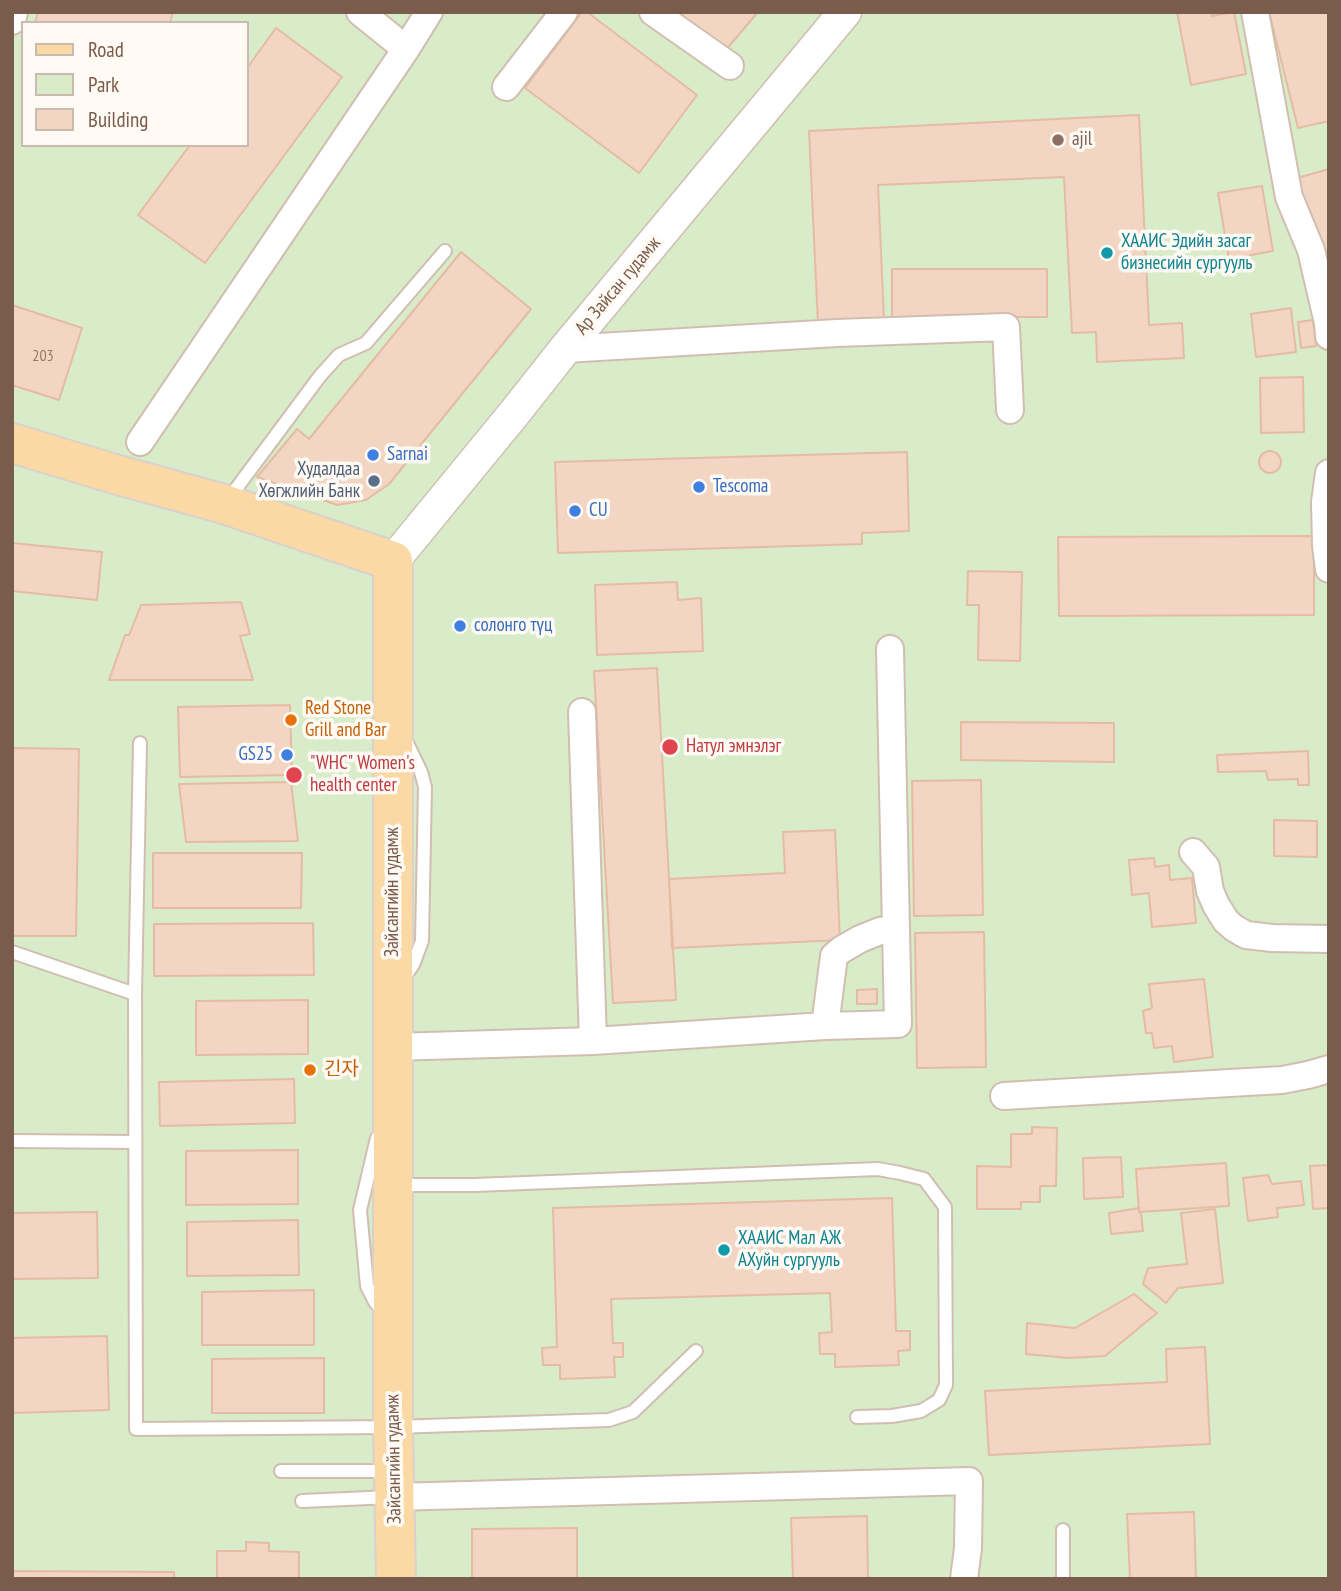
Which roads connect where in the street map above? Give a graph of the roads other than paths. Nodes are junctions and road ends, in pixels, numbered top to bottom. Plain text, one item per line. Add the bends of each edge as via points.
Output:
1 (14, 12) edge
2 (360, 12) edge
3 (429, 12) edge
4 (564, 12) edge
5 (653, 12) edge
6 (845, 12) edge
7 (1255, 12) edge
8 (12, 21) edge
9 (407, 49) junction
10 (730, 66) dead end
11 (506, 87) dead end
12 (445, 251) dead end
13 (1329, 336) edge
14 (565, 349) junction
15 (1010, 410) dead end
16 (12, 443) edge
17 (129, 459) junction
18 (1329, 473) edge
19 (224, 504) junction
20 (393, 561) junction
21 (1329, 569) edge
22 (890, 649) dead end
23 (582, 712) dead end
24 (140, 743) dead end
25 (1193, 852) dead end
26 (896, 929) junction
27 (1329, 940) edge
28 (12, 952) edge
29 (135, 993) junction
30 (825, 1026) junction
31 (593, 1041) junction
32 (393, 1061) junction
33 (1329, 1069) edge
34 (1004, 1096) dead end
35 (12, 1141) edge
36 (135, 1142) junction
37 (393, 1185) junction
38 (393, 1323) junction
39 (696, 1351) dead end
40 (857, 1417) dead end
41 (393, 1427) junction
42 (281, 1471) dead end
43 (394, 1484) junction
44 (302, 1501) dead end
45 (1063, 1531) dead end
46 (396, 1579) edge
47 (964, 1579) edge
48 (1063, 1579) edge

1 - 8 street
2 - 9 street
3 - 9 street
4 - 11 street
5 - 10 street
6 - 14 street, Ар Зайсан гудамж
7 - 13 street via 1289,197 1311,250
9 - 17 street
12 - 19 lane via 366,343 339,355 320,376
14 - 15 street via 1006,327
14 - 20 street, Ар Зайсан гудамж
16 - 17 main road
17 - 19 main road
18 - 21 street via 1325,502
19 - 20 main road
20 - 32 main road, Зайсангийн гудамж
22 - 26 street
23 - 31 street
24 - 29 lane
25 - 27 street via 1206,867 1216,905 1234,928 1246,935
26 - 30 street via 880,930 834,956
26 - 30 street via 898,1024
28 - 29 lane
29 - 36 lane
30 - 31 street
31 - 32 street
32 - 37 main road, Зайсангийн гудамж
32 - 38 lane via 360,1210 367,1286
33 - 34 street via 1282,1080
35 - 36 lane
36 - 41 lane via 136,1429
37 - 38 main road, Зайсангийн гудамж
37 - 40 lane via 878,1169 924,1179 945,1207 946,1385 939,1400 921,1411
38 - 41 main road, Зайсангийн гудамж
39 - 41 lane via 632,1412 609,1420
41 - 43 main road, Зайсангийн гудамж
42 - 43 lane
43 - 44 lane
43 - 46 main road, Зайсангийн гудамж
43 - 47 street via 457,1494 969,1481
45 - 48 lane

